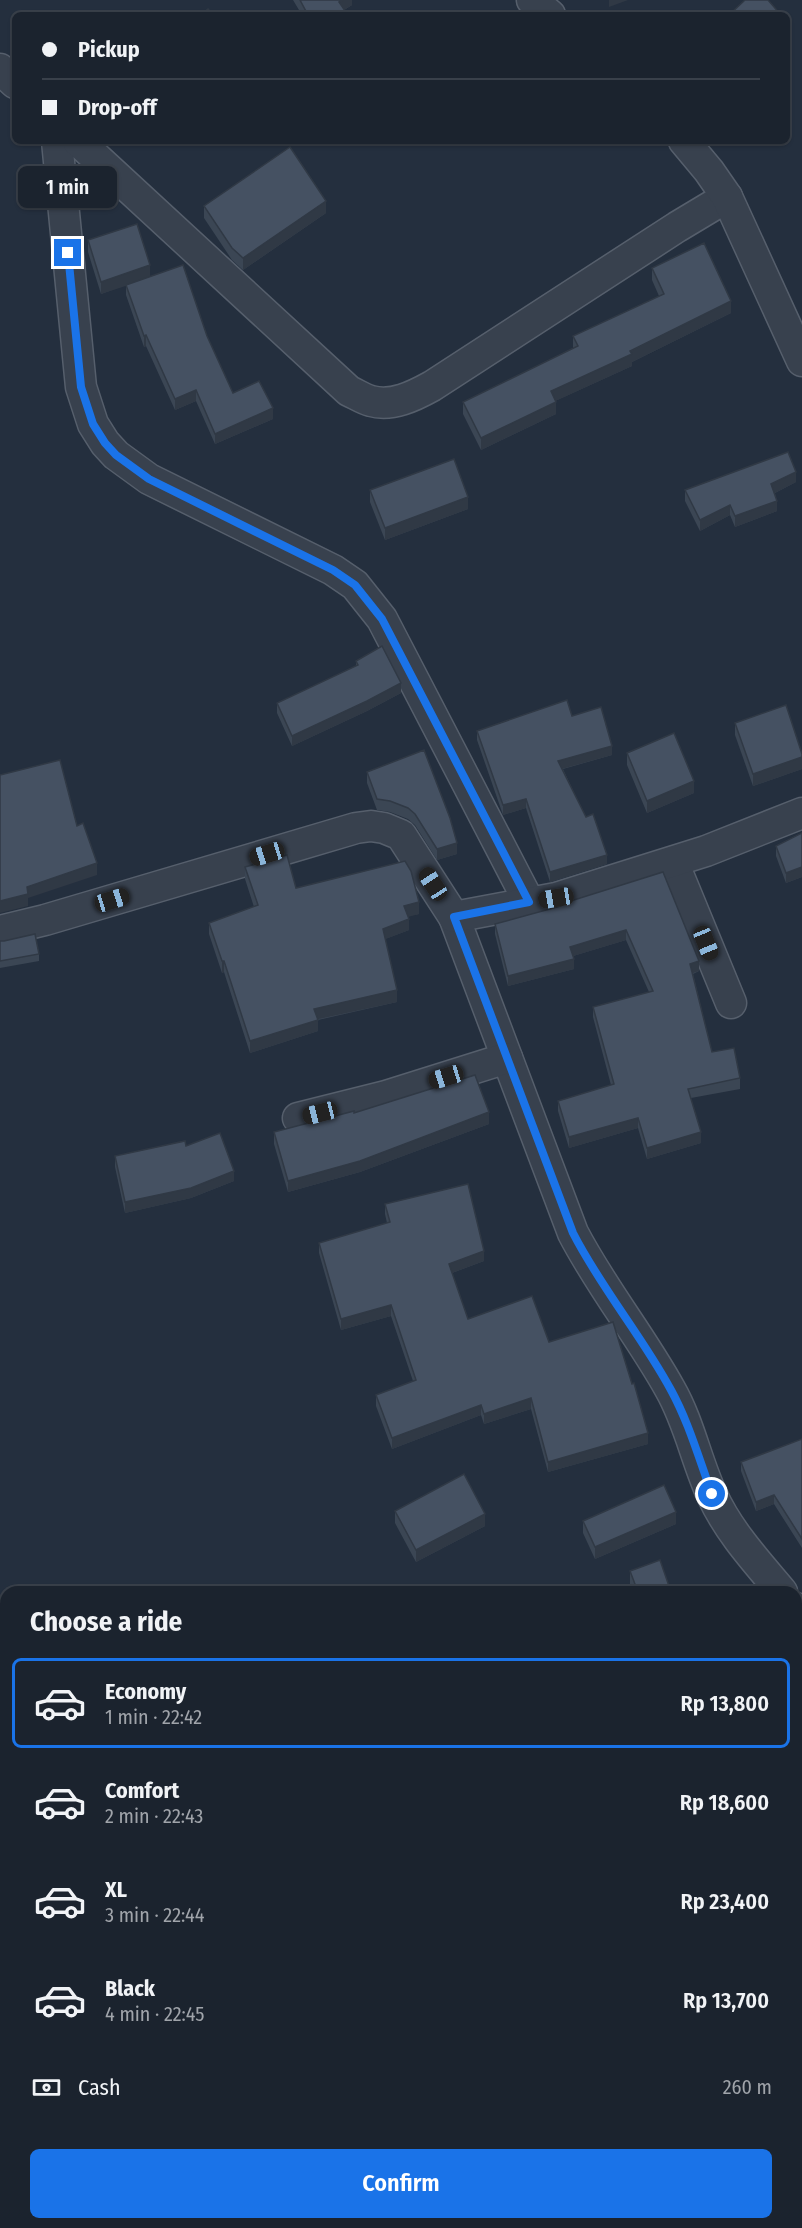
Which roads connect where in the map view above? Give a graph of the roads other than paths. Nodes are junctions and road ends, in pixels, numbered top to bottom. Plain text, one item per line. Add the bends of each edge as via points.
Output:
1 (532, 0) edge
2 (546, 12) edge
3 (0, 69) edge
4 (12, 80) edge
5 (57, 144) edge
6 (81, 144) edge
7 (686, 144) edge
8 (720, 201) junction
9 (802, 361) edge
10 (802, 813) edge
11 (674, 862) junction
12 (529, 902) junction
13 (454, 917) junction
14 (0, 931) edge
15 (731, 1003) dead end
16 (507, 1058) junction
17 (298, 1118) dead end
18 (785, 1586) edge

1 - 2 street
3 - 4 street
5 - 12 street via 81,387 99,434 116,455 149,479 333,570 355,585 382,619
6 - 8 street via 349,390 371,401 392,402 432,386
7 - 8 street via 709,171
8 - 9 street
10 - 11 street
11 - 12 street via 556,898
11 - 15 street
12 - 13 street
13 - 14 street via 401,835 370,826
13 - 16 street
16 - 17 street via 386,1096
16 - 18 street via 585,1257 671,1390 726,1521 744,1547

